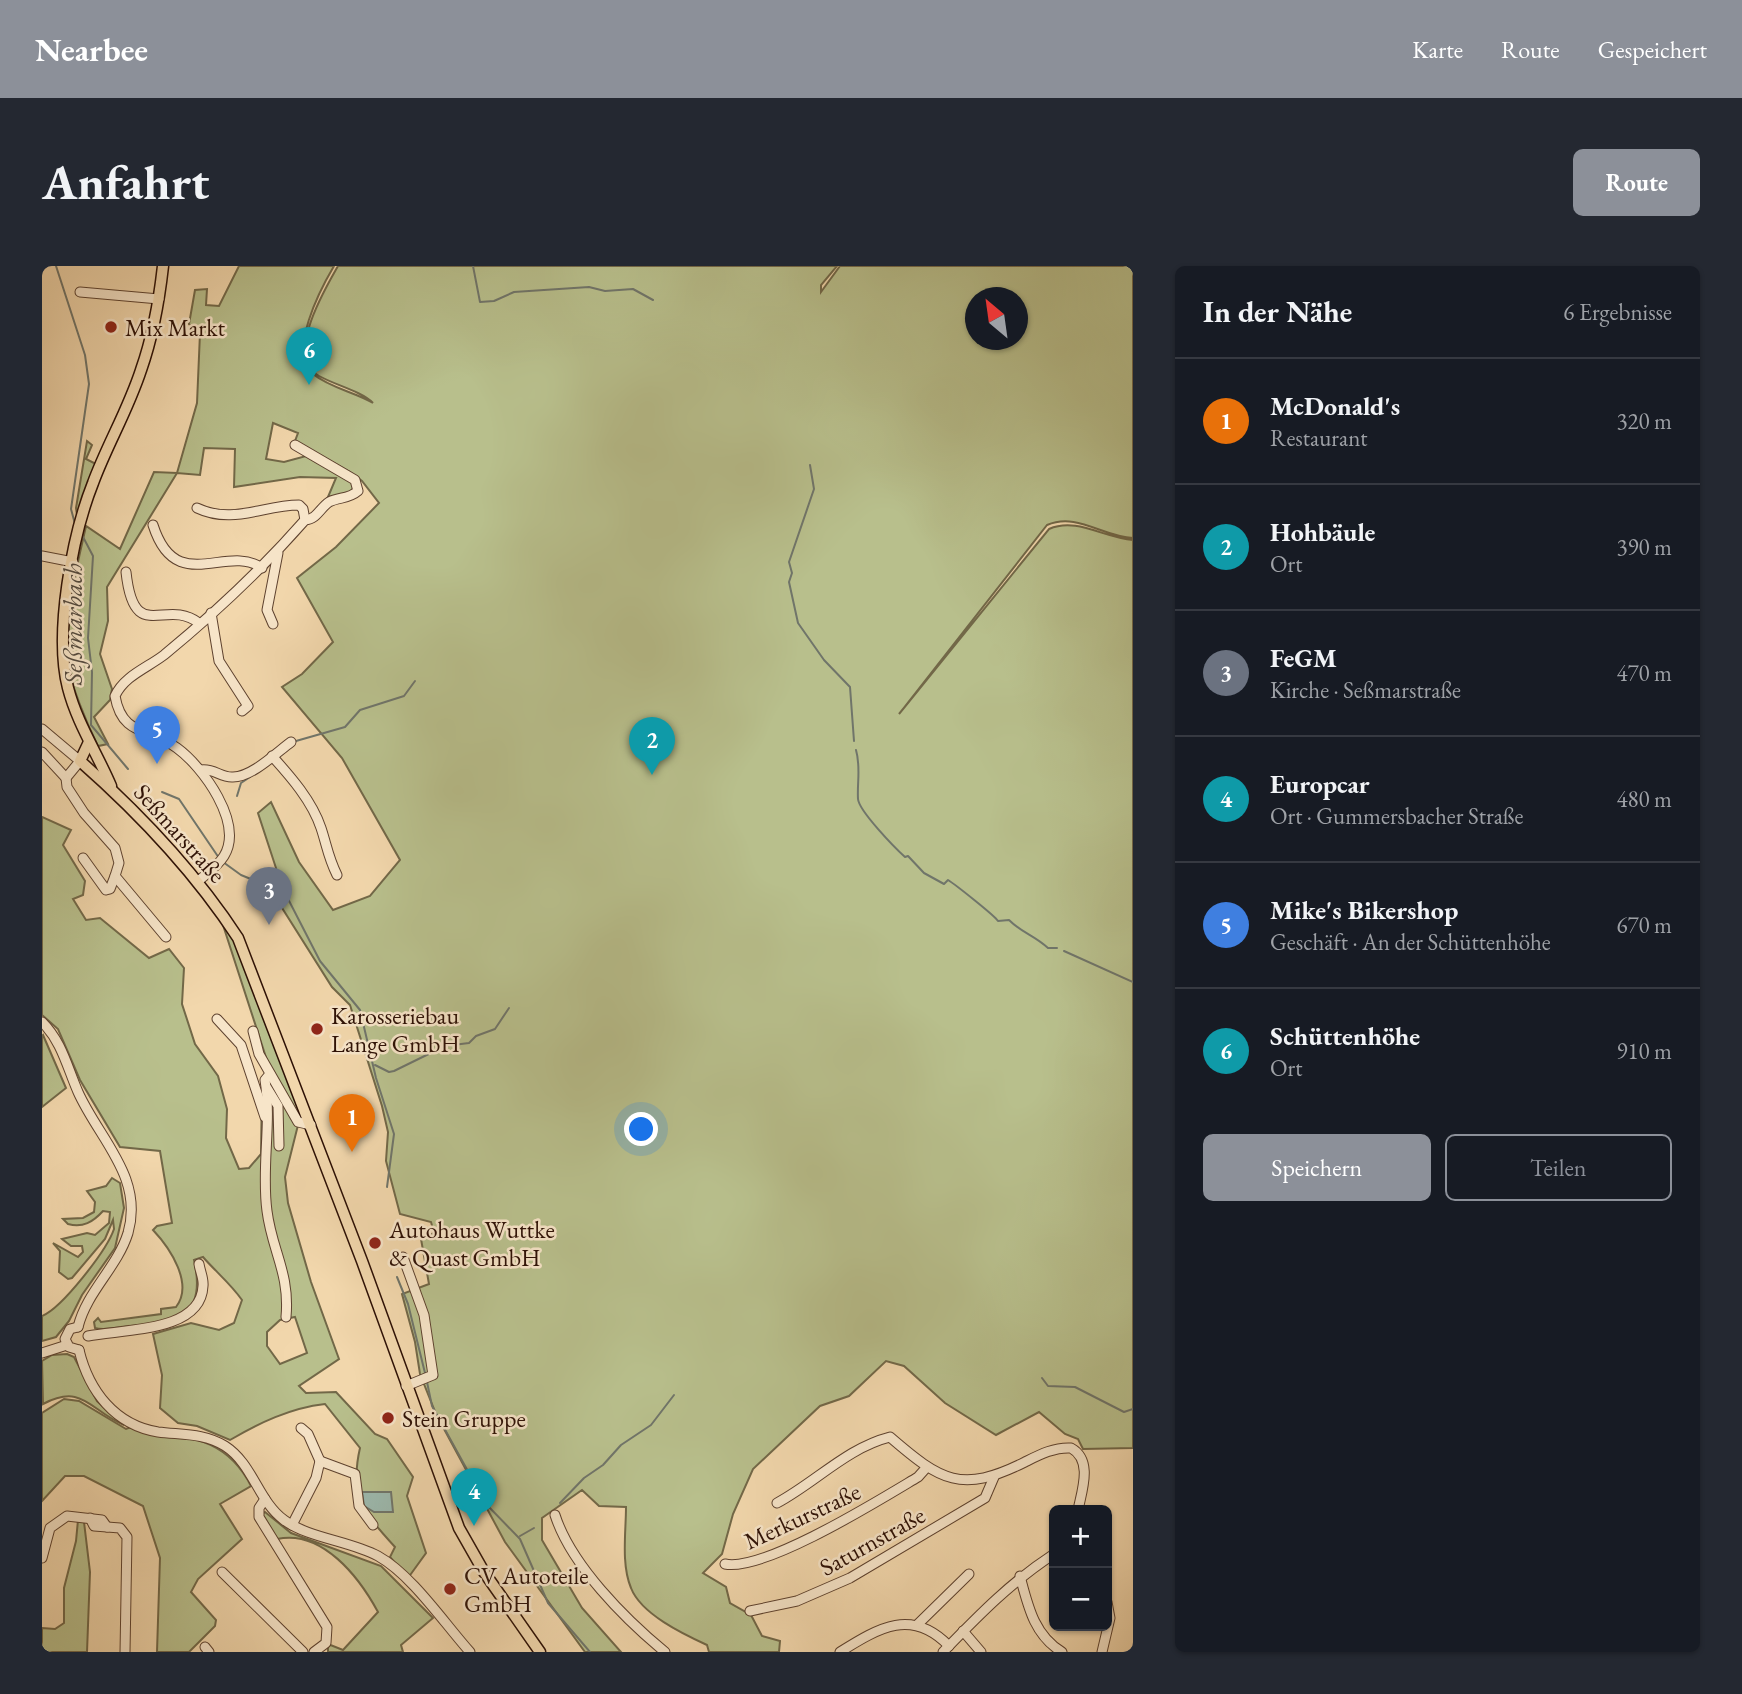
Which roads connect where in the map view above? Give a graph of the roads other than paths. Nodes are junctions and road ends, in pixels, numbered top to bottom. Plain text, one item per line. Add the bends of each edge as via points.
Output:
1 (163, 266) edge
2 (80, 292) dead end
3 (159, 299) junction
4 (295, 445) dead end
5 (197, 508) dead end
6 (305, 520) junction
7 (153, 525) dead end
8 (278, 551) junction
9 (42, 556) edge
10 (73, 562) junction
11 (262, 568) junction
12 (126, 572) dead end
13 (211, 612) junction
14 (199, 623) junction
15 (273, 624) dead end
16 (242, 711) dead end
17 (42, 729) edge
18 (89, 742) junction
19 (291, 742) dead end
20 (42, 752) edge
21 (272, 756) junction
22 (80, 761) junction
23 (201, 770) junction
24 (66, 778) junction
25 (112, 789) junction
26 (83, 859) dead end
27 (337, 875) dead end
28 (115, 876) junction
29 (197, 882) junction
30 (166, 937) dead end
31 (217, 1019) dead end
32 (42, 1022) edge
33 (253, 1031) dead end
34 (270, 1074) junction
35 (266, 1087) junction
36 (268, 1122) junction
37 (311, 1125) junction
38 (279, 1146) dead end
39 (403, 1257) dead end
40 (199, 1264) dead end
41 (286, 1317) dead end
42 (78, 1327) junction
43 (88, 1336) junction
44 (66, 1342) junction
45 (42, 1348) edge
46 (79, 1350) junction
47 (42, 1353) edge
48 (405, 1386) junction
49 (301, 1428) dead end
50 (320, 1461) junction
51 (926, 1468) junction
52 (994, 1477) junction
53 (265, 1499) junction
54 (777, 1503) dead end
55 (1079, 1505) edge
56 (555, 1515) dead end
57 (292, 1525) junction
58 (373, 1525) dead end
59 (1049, 1556) edge
60 (42, 1558) edge
61 (725, 1564) dead end
62 (222, 1572) dead end
63 (969, 1574) dead end
64 (1020, 1576) junction
65 (750, 1611) dead end
66 (918, 1624) junction
67 (963, 1631) junction
68 (1107, 1631) edge
69 (946, 1649) edge
70 (125, 1652) edge
71 (303, 1652) edge
72 (314, 1652) edge
73 (470, 1652) edge
74 (540, 1652) edge
75 (665, 1652) edge
76 (840, 1652) edge
77 (981, 1652) edge
78 (1062, 1652) edge
79 (1102, 1652) edge

1 - 3 main road
2 - 3 street
3 - 10 main road via 141,372 93,481
4 - 6 street via 358,485 353,495 332,500
5 - 6 street via 229,516 299,505
6 - 8 street
7 - 11 street via 164,549 182,562 248,562
8 - 11 street
8 - 15 street via 267,610
9 - 10 street
10 - 18 main road via 65,607 64,665 68,689
11 - 13 street
12 - 14 street via 131,601 142,614 190,616
13 - 14 street
13 - 16 street via 219,661 248,706
14 - 23 street via 120,685 115,696 117,708 133,729 172,744
17 - 22 street, Seßmarstraße
18 - 22 main road
18 - 25 main road
19 - 21 street
20 - 24 street
21 - 23 street via 242,776 230,778 211,769
21 - 27 street via 321,826 325,850
22 - 24 street
22 - 25 main road, Seßmarstraße
23 - 29 street via 220,802 230,838 225,855
24 - 28 street via 67,788 84,813 115,848 119,863
25 - 29 main road, Seßmarstraße
26 - 28 street via 106,890
28 - 30 street
29 - 37 main road, Seßmarstraße via 238,938
31 - 36 street via 241,1045
32 - 42 street via 61,1048 78,1093 118,1158 129,1187 131,1221 124,1245 87,1301
33 - 34 street
34 - 35 street via 265,1078
34 - 37 street via 298,1122
35 - 36 street
35 - 38 street via 278,1106
36 - 41 street via 267,1212 286,1277
37 - 48 main road, Seßmarstraße
39 - 48 street via 424,1315 433,1375
40 - 43 street via 204,1286 197,1304 180,1320
42 - 43 street
42 - 44 street via 69,1329
43 - 46 street
44 - 45 street
44 - 46 street
44 - 47 street
46 - 53 street via 90,1382 117,1414 146,1429 218,1442 243,1462
48 - 74 main road, Seßmarstraße via 465,1542
49 - 50 street
50 - 57 street
50 - 58 street via 355,1474 359,1506
51 - 52 street via 961,1480
51 - 54 street via 890,1437 837,1462 813,1483
51 - 61 street, Merkurstraße via 814,1537 740,1566
52 - 55 street via 1051,1450 1071,1448 1081,1455 1084,1467
52 - 65 street, Saturnstraße via 985,1497 850,1578 797,1601
53 - 57 street
53 - 72 street via 259,1517 327,1626 326,1643
56 - 75 street via 568,1546 622,1612
57 - 73 street via 386,1561
59 - 64 street
60 - 70 street via 50,1528 57,1521 75,1516 90,1518 94,1526 120,1528 127,1537
62 - 71 street
63 - 66 street
64 - 67 street
64 - 78 street via 1032,1618 1048,1643
66 - 69 street via 935,1632
66 - 76 street via 886,1630
67 - 69 street
67 - 77 street
68 - 79 street

